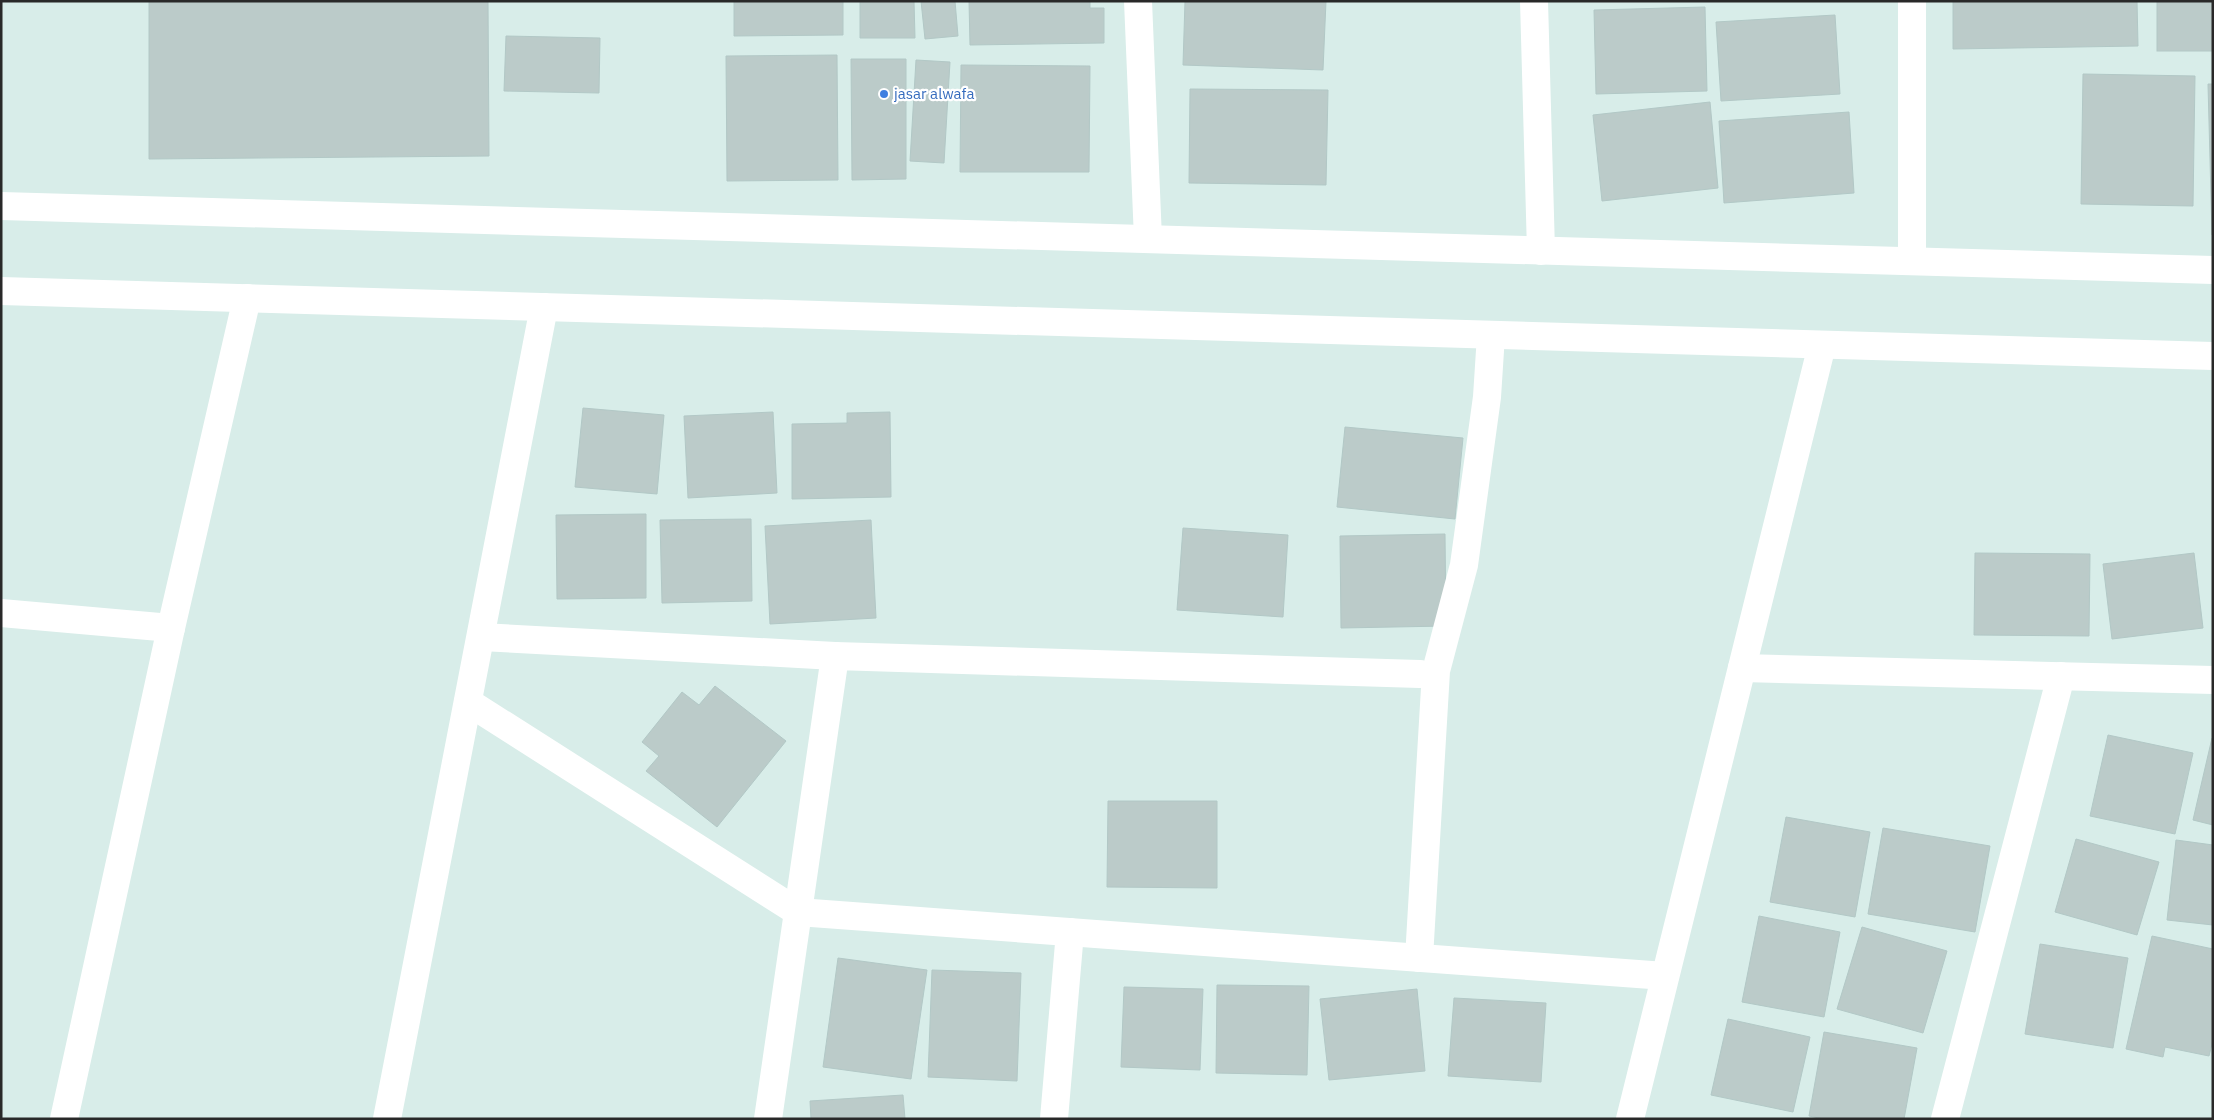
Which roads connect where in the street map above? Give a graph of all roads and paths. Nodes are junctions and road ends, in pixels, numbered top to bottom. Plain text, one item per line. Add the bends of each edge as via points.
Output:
1 (1138, 1) edge
2 (1534, 1) edge
3 (1912, 1) edge
4 (1, 206) edge
5 (1148, 239) junction
6 (1541, 251) junction
7 (1912, 261) junction
8 (2213, 270) edge
9 (1, 291) edge
10 (247, 298) junction
11 (544, 307) junction
12 (1491, 335) junction
13 (1822, 345) junction
14 (2213, 356) edge
15 (1, 613) edge
16 (171, 628) junction
17 (480, 637) junction
18 (835, 656) junction
19 (1742, 668) junction
20 (1420, 674) dead end
21 (2061, 676) junction
22 (2213, 680) edge
23 (468, 702) junction
24 (798, 912) junction
25 (1070, 932) junction
26 (1419, 958) junction
27 (1665, 976) junction
28 (64, 1119) edge
29 (388, 1119) edge
30 (768, 1119) edge
31 (1054, 1119) edge
32 (1630, 1119) edge
33 (1945, 1119) edge

1 - 5 street
2 - 6 street
3 - 7 street
4 - 5 street
5 - 6 street
6 - 7 street
7 - 8 street
9 - 10 street
10 - 11 street
10 - 16 street
11 - 12 street
11 - 17 street
12 - 13 street
12 - 26 street via 1464,565 1436,671
13 - 14 street
13 - 19 street
15 - 16 street
16 - 28 street
17 - 18 street
17 - 23 street
18 - 20 street
18 - 24 street
19 - 21 street
19 - 27 street
21 - 22 street
21 - 33 street
23 - 24 street
23 - 29 street
24 - 25 street
24 - 30 street
25 - 26 street
25 - 31 street
26 - 27 street
27 - 32 street

